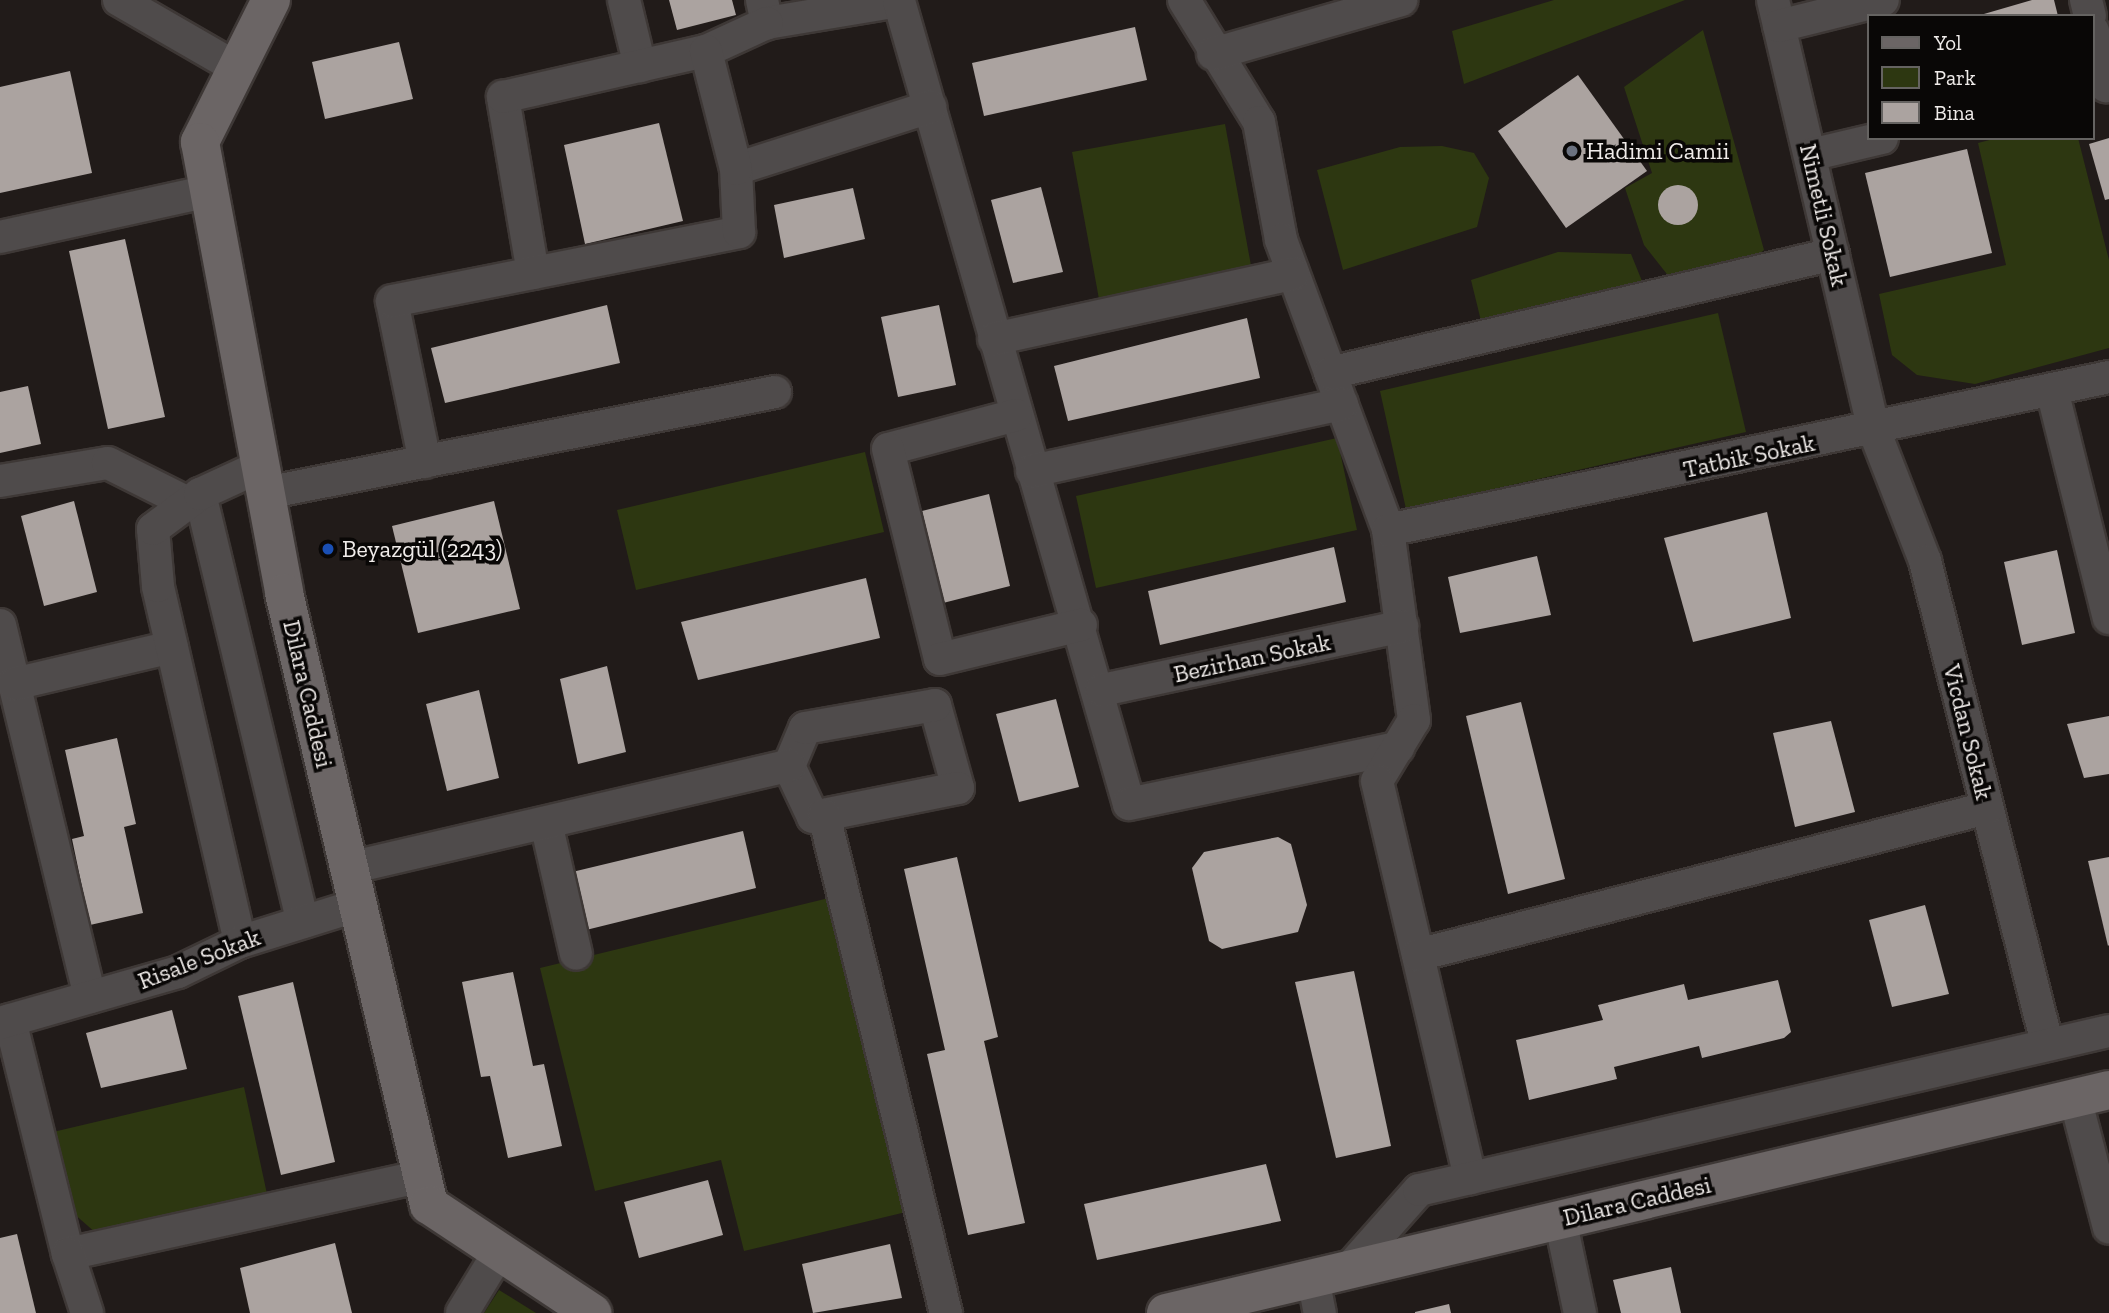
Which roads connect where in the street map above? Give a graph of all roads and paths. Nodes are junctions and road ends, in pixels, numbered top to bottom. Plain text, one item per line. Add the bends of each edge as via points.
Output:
1 (119, 0) edge
2 (271, 0) edge
3 (624, 0) edge
4 (901, 0) edge
5 (1184, 0) edge
6 (1401, 0) edge
7 (1883, 0) edge
8 (765, 11) edge
9 (1776, 13) edge
10 (2095, 42) edge
11 (706, 51) junction
12 (1213, 54) junction
13 (640, 66) junction
14 (237, 68) junction
15 (2103, 87) edge
16 (930, 107) junction
17 (1874, 140) edge
18 (1810, 155) junction
19 (736, 169) junction
20 (209, 191) junction
21 (0, 237) edge
22 (1833, 254) junction
23 (533, 273) junction
24 (1293, 274) junction
25 (994, 339) junction
26 (1330, 373) junction
27 (2109, 377) edge
28 (2052, 390) junction
29 (775, 392) dead end
30 (1342, 404) junction
31 (1016, 415) junction
32 (1874, 430) junction
33 (425, 462) junction
34 (1032, 471) junction
35 (263, 480) junction
36 (0, 481) edge
37 (194, 498) junction
38 (1388, 530) junction
39 (2109, 618) edge
40 (0, 625) edge
41 (1081, 625) junction
42 (1402, 626) junction
43 (172, 647) junction
44 (14, 684) junction
45 (1102, 690) junction
46 (1398, 748) junction
47 (789, 766) junction
48 (1987, 808) junction
49 (824, 815) junction
50 (546, 822) junction
51 (349, 868) junction
52 (358, 905) junction
53 (303, 922) junction
54 (240, 942) junction
55 (576, 954) dead end
56 (1418, 956) junction
57 (90, 997) junction
58 (5, 1021) edge
59 (2109, 1031) edge
60 (2046, 1040) junction
61 (2092, 1094) edge
62 (422, 1176) junction
63 (1470, 1178) junction
64 (1560, 1219) junction
65 (2109, 1228) edge
66 (68, 1254) junction
67 (498, 1254) junction
68 (1327, 1287) edge
69 (87, 1313) edge
70 (462, 1313) edge
71 (592, 1313) edge
72 (946, 1313) edge
73 (1166, 1313) edge
74 (1580, 1313) edge

1 - 14 street
2 - 14 street, Dilara Caddesi
3 - 13 street
4 - 8 street
4 - 16 street
5 - 12 street
6 - 12 street
7 - 9 street
8 - 11 street
9 - 18 street, Nimetli Sokak
10 - 15 street
11 - 13 street
11 - 19 street
12 - 24 street via 1259,122
13 - 23 street via 503,97
14 - 20 street, Dilara Caddesi via 200,142
16 - 19 street
16 - 25 street
17 - 18 street
18 - 22 street, Nimetli Sokak
19 - 23 street via 739,232
20 - 21 street
20 - 35 street, Dilara Caddesi
22 - 26 street
22 - 32 street, Nimetli Sokak
23 - 33 street via 392,301
24 - 25 street
24 - 26 street
25 - 31 street
26 - 30 street
27 - 28 street, Tatbik Sokak
28 - 32 street, Tatbik Sokak
28 - 39 street
29 - 33 street
30 - 34 street
30 - 38 street
31 - 34 street
31 - 41 street via 888,449 940,659
32 - 38 street, Tatbik Sokak
32 - 48 street, Vicdan Sokak via 1925,561
33 - 35 street
34 - 41 street
35 - 37 street
35 - 51 street, Dilara Caddesi
36 - 37 street via 108,463
37 - 43 street via 153,528
37 - 53 street
38 - 42 street
40 - 44 street
41 - 45 street
42 - 45 street, Bezirhan Sokak
42 - 46 street via 1414,720
43 - 44 street
43 - 54 street
44 - 57 street
45 - 46 street via 1129,804
46 - 56 street via 1377,782
47 - 49 street via 813,817
47 - 49 street via 805,728 935,705 958,788
47 - 50 street
48 - 56 street
48 - 60 street, Vicdan Sokak
49 - 72 street
50 - 51 street
50 - 55 street
51 - 52 street, Dilara Caddesi
52 - 53 street, Risale Sokak
52 - 62 street, Dilara Caddesi
53 - 54 street, Risale Sokak
54 - 57 street, Risale Sokak via 178,972
56 - 63 street
57 - 58 street, Risale Sokak
58 - 66 street
59 - 60 street
60 - 63 street
61 - 64 street, Dilara Caddesi
61 - 65 street
62 - 66 street
62 - 67 street, Dilara Caddesi via 429,1205
63 - 68 street via 1419,1190
64 - 68 street, Dilara Caddesi
64 - 74 street
66 - 69 street
67 - 70 street
67 - 71 street, Dilara Caddesi
68 - 73 street, Dilara Caddesi

